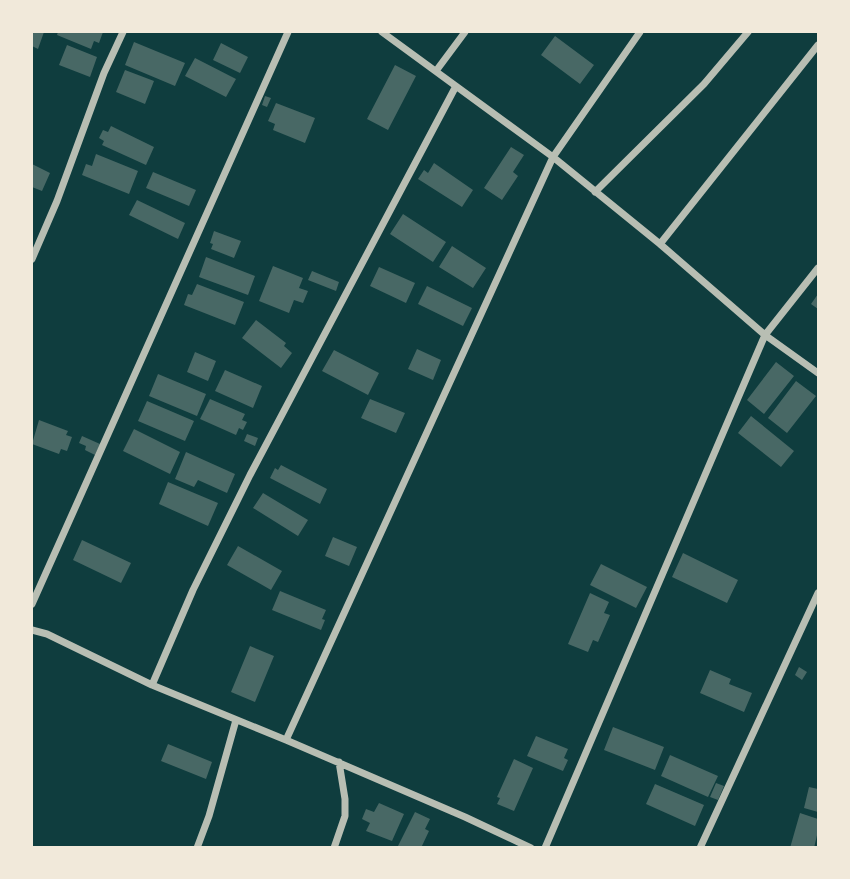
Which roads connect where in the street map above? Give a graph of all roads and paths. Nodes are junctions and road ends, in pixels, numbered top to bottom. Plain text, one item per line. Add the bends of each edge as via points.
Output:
1 (123, 32) edge
2 (288, 32) edge
3 (383, 32) edge
4 (465, 32) edge
5 (640, 32) edge
6 (748, 32) edge
7 (818, 45) edge
8 (436, 71) junction
9 (456, 86) junction
10 (553, 157) junction
11 (595, 192) junction
12 (660, 244) junction
13 (32, 259) edge
14 (818, 268) edge
15 (765, 335) junction
16 (818, 373) edge
17 (818, 593) edge
18 (32, 604) edge
19 (32, 630) edge
20 (152, 685) junction
21 (236, 720) junction
22 (286, 740) junction
23 (339, 762) junction
24 (197, 848) edge
25 (334, 848) edge
26 (531, 848) edge
27 (545, 848) edge
28 (700, 848) edge

1 - 13 street
2 - 18 street
3 - 8 street
4 - 8 street
5 - 10 street
6 - 11 street
7 - 12 street
8 - 9 street
9 - 10 street
9 - 20 street via 250,475
10 - 11 street
10 - 22 street
11 - 12 street
12 - 15 street
14 - 15 street
15 - 16 street
15 - 27 street
17 - 28 street
19 - 20 street
20 - 21 street
21 - 22 street
21 - 24 street
22 - 23 street
23 - 25 street via 345,816
23 - 26 street

